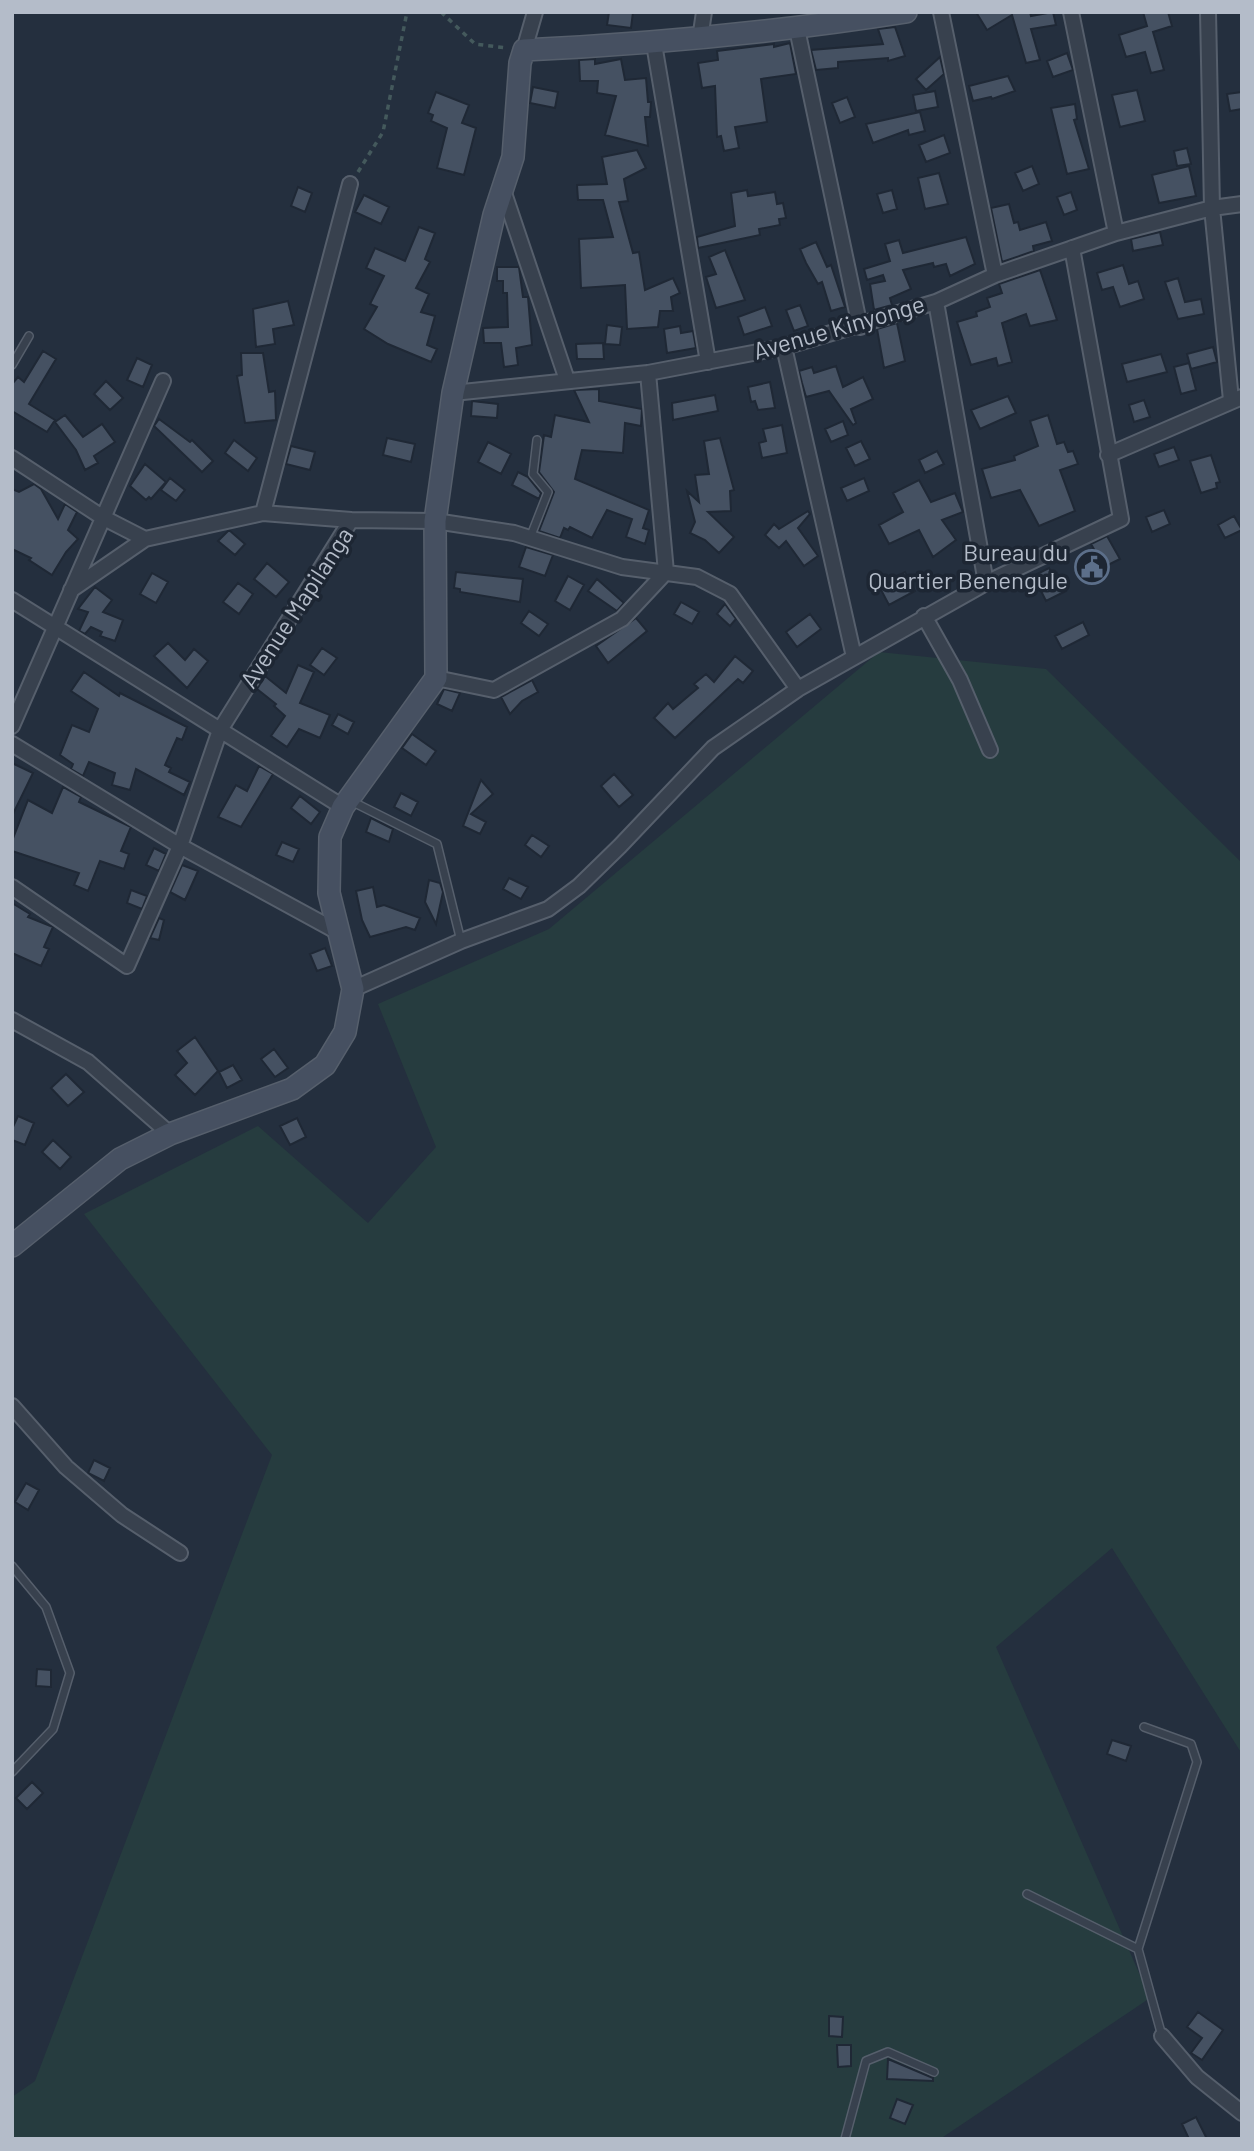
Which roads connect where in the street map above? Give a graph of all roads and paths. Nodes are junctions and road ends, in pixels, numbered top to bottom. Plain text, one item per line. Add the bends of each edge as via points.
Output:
1 (407, 12) edge
2 (442, 12) edge
3 (535, 12) edge
4 (704, 12) edge
5 (906, 12) edge
6 (941, 12) edge
7 (1071, 12) edge
8 (1208, 12) edge
9 (797, 29) junction
10 (700, 38) junction
11 (654, 44) junction
12 (524, 50) junction
13 (350, 184) joint
14 (503, 190) junction
15 (1242, 204) edge
16 (1212, 208) junction
17 (1116, 233) junction
18 (1072, 248) junction
19 (995, 275) junction
20 (936, 302) junction
21 (860, 327) junction
22 (29, 337) dead end
23 (784, 347) junction
24 (708, 362) junction
25 (12, 365) edge
26 (648, 373) junction
27 (568, 380) junction
28 (163, 381) dead end
29 (453, 393) junction
30 (1237, 398) edge
31 (537, 440) dead end
32 (1108, 455) junction
33 (12, 458) edge
34 (263, 513) junction
35 (102, 517) junction
36 (351, 520) junction
37 (435, 521) junction
38 (530, 538) junction
39 (145, 539) junction
40 (666, 572) junction
41 (986, 583) junction
42 (70, 590) junction
43 (12, 600) edge
44 (924, 616) junction
45 (53, 627) junction
46 (854, 657) junction
47 (436, 678) junction
48 (798, 689) junction
49 (12, 726) edge
50 (220, 730) junction
51 (12, 744) edge
52 (990, 750) dead end
53 (346, 803) junction
54 (180, 846) junction
55 (12, 887) edge
56 (338, 932) junction
57 (461, 941) junction
58 (353, 989) junction
59 (12, 1020) edge
60 (170, 1135) junction
61 (12, 1247) edge
62 (12, 1406) edge
63 (180, 1553) dead end
64 (12, 1566) edge
65 (1144, 1727) dead end
66 (12, 1772) edge
67 (1027, 1894) dead end
68 (1138, 1949) junction
69 (1162, 2036) joint
70 (934, 2072) dead end
71 (1242, 2113) edge
72 (845, 2139) edge

1 - 13 path via 383,132
2 - 12 path via 475,44
3 - 12 street
4 - 10 street
5 - 9 street
6 - 19 street
7 - 17 street
8 - 16 street
9 - 10 street
9 - 21 street
10 - 11 street
11 - 12 street
11 - 24 street
12 - 14 street via 513,157
13 - 34 street
14 - 27 street
14 - 29 street
15 - 16 street, Avenue Kinyonge
16 - 17 street, Avenue Kinyonge
16 - 30 street
17 - 18 street, Avenue Kinyonge
18 - 19 street, Avenue Kinyonge
18 - 32 street
19 - 20 street, Avenue Kinyonge
20 - 21 street, Avenue Kinyonge
20 - 41 street
21 - 23 street, Avenue Kinyonge
22 - 25 lane
23 - 24 street, Avenue Kinyonge
23 - 46 street
24 - 26 street, Avenue Kinyonge
26 - 27 street, Avenue Kinyonge
26 - 40 street
27 - 29 street, Avenue Kinyonge
28 - 35 street
29 - 37 street
30 - 32 street
31 - 38 lane via 533,474 548,492
32 - 41 street via 1121,519
33 - 35 street
34 - 36 street
34 - 39 street
35 - 39 street
35 - 42 street
36 - 37 street, Avenue Mapilanga
36 - 50 street, Avenue Mapilanga
37 - 38 street, Avenue Mapilanga
37 - 47 street
38 - 40 street, Avenue Mapilanga via 622,568
39 - 42 street
40 - 47 street via 622,619 494,690
40 - 48 street, Avenue Mapilanga via 697,577 730,594
41 - 44 street
42 - 45 street
43 - 45 street
44 - 46 street
44 - 52 street via 960,680
45 - 49 street
45 - 50 street
46 - 48 street
47 - 53 street
48 - 57 street via 713,748 579,886 548,908
50 - 53 street
50 - 54 street, Avenue Mapilanga
51 - 54 street
53 - 56 street via 330,837 329,893
53 - 57 lane via 437,844
54 - 55 street, Avenue Mapilanga via 127,966
54 - 56 street
56 - 58 street
57 - 58 street
58 - 60 street via 345,1032 314,1075 292,1089
59 - 60 street via 88,1062
60 - 61 street via 120,1159
62 - 63 street via 66,1467 122,1515
64 - 66 lane via 46,1607 71,1674 53,1729
65 - 68 lane via 1191,1744 1197,1762
67 - 68 lane
68 - 69 lane
69 - 71 street via 1197,2077
70 - 72 lane via 888,2052 866,2062

